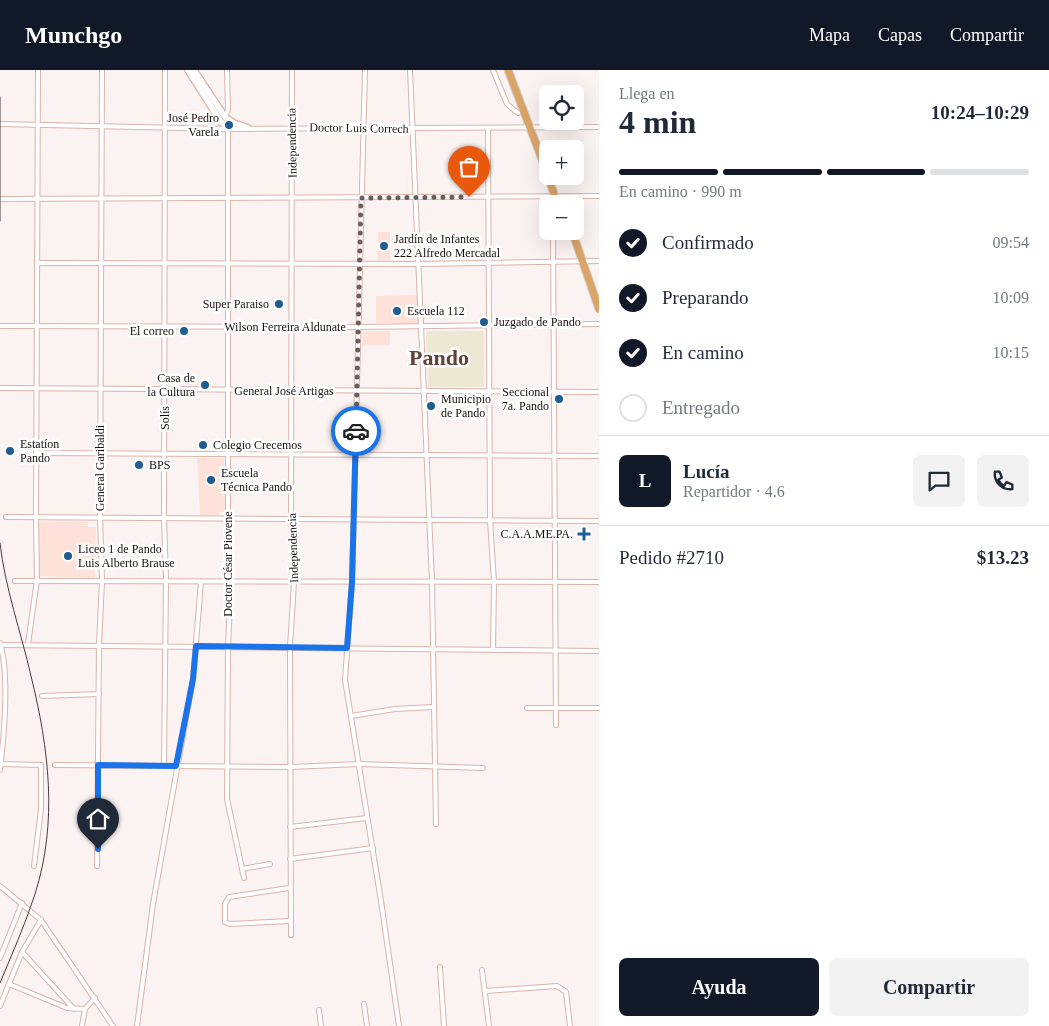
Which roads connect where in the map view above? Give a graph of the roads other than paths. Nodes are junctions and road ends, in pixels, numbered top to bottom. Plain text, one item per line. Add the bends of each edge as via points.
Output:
1 (38, 70) edge
2 (102, 70) edge
3 (165, 70) edge
4 (188, 70) edge
5 (194, 70) edge
6 (227, 70) edge
7 (292, 70) edge
8 (365, 70) edge
9 (410, 70) edge
10 (493, 70) edge
11 (508, 70) edge
12 (518, 113) dead end
13 (223, 120) junction
14 (234, 123) junction
15 (0, 124) edge
16 (38, 126) junction
17 (102, 127) junction
18 (165, 127) junction
19 (291, 127) junction
20 (599, 127) edge
21 (248, 128) junction
22 (363, 128) junction
23 (412, 128) junction
24 (530, 128) junction
25 (228, 129) junction
26 (488, 129) junction
27 (539, 152) edge
28 (584, 196) edge
29 (599, 196) edge
30 (487, 197) junction
31 (539, 197) edge
32 (165, 198) junction
33 (228, 198) junction
34 (292, 198) junction
35 (361, 198) junction
36 (416, 198) junction
37 (0, 199) edge
38 (38, 199) junction
39 (102, 199) junction
40 (552, 240) edge
41 (575, 240) edge
42 (582, 260) junction
43 (552, 261) junction
44 (599, 261) edge
45 (488, 262) junction
46 (38, 263) junction
47 (102, 263) junction
48 (165, 263) junction
49 (228, 263) junction
50 (292, 263) junction
51 (360, 264) junction
52 (418, 264) junction
53 (599, 309) edge
54 (599, 324) edge
55 (0, 326) edge
56 (37, 326) junction
57 (552, 326) junction
58 (101, 327) junction
59 (165, 327) junction
60 (228, 327) junction
61 (293, 327) junction
62 (358, 327) junction
63 (421, 327) junction
64 (489, 327) junction
65 (0, 388) edge
66 (37, 389) junction
67 (100, 390) junction
68 (165, 391) junction
69 (229, 391) junction
70 (292, 391) junction
71 (357, 391) junction
72 (425, 391) junction
73 (490, 392) junction
74 (553, 392) junction
75 (599, 392) edge
76 (36, 453) junction
77 (100, 454) junction
78 (164, 454) junction
79 (229, 454) junction
80 (292, 455) junction
81 (490, 455) junction
82 (355, 456) junction
83 (426, 456) junction
84 (554, 456) junction
85 (599, 456) edge
86 (6, 517) dead end
87 (36, 518) junction
88 (100, 518) junction
89 (164, 518) junction
90 (228, 518) junction
91 (291, 519) junction
92 (352, 519) junction
93 (428, 520) junction
94 (490, 520) junction
95 (554, 520) junction
96 (599, 521) edge
97 (15, 580) dead end
98 (37, 580) junction
99 (102, 581) junction
100 (166, 581) junction
101 (201, 582) junction
102 (231, 582) junction
103 (294, 582) junction
104 (352, 582) junction
105 (432, 582) junction
106 (494, 582) junction
107 (556, 582) junction
108 (599, 582) edge
109 (28, 644) junction
110 (0, 645) edge
111 (99, 645) junction
112 (164, 646) junction
113 (196, 646) junction
114 (228, 646) junction
115 (290, 647) junction
116 (347, 648) junction
117 (432, 649) junction
118 (493, 650) junction
119 (556, 650) junction
120 (599, 651) edge
121 (99, 694) junction
122 (42, 696) dead end
123 (433, 708) junction
124 (527, 708) dead end
125 (556, 708) junction
126 (599, 708) edge
127 (351, 716) junction
128 (556, 725) dead end
129 (1, 758) edge
130 (1, 764) edge
131 (359, 764) junction
132 (55, 765) dead end
133 (98, 765) junction
134 (164, 765) junction
135 (176, 766) junction
136 (227, 766) junction
137 (291, 767) junction
138 (434, 767) junction
139 (483, 768) dead end
140 (0, 770) edge
141 (368, 818) junction
142 (436, 824) dead end
143 (290, 827) junction
144 (373, 848) junction
145 (290, 859) junction
146 (270, 864) dead end
147 (34, 866) dead end
148 (97, 866) dead end
149 (242, 869) junction
150 (244, 878) dead end
151 (0, 886) edge
152 (290, 888) junction
153 (22, 903) junction
154 (41, 920) junction
155 (289, 921) junction
156 (291, 935) dead end
157 (22, 952) junction
158 (0, 958) edge
159 (440, 967) dead end
160 (482, 970) dead end
161 (9, 984) junction
162 (485, 991) junction
163 (95, 998) junction
164 (364, 1004) dead end
165 (0, 1006) edge
166 (74, 1009) junction
167 (85, 1009) junction
168 (319, 1010) dead end
169 (82, 1026) edge
170 (113, 1026) edge
171 (137, 1026) edge
172 (321, 1026) edge
173 (367, 1026) edge
174 (399, 1026) edge
175 (444, 1026) edge
176 (489, 1026) edge
177 (570, 1026) edge

1 - 16 street
2 - 17 street, General Garibaldi
3 - 18 street, Solís
4 - 13 street
5 - 13 street
6 - 13 street via 228,110
7 - 19 street, Independencia
8 - 22 street
9 - 23 street
10 - 12 street via 507,104
11 - 24 highway
13 - 14 street
13 - 25 street
14 - 21 street
14 - 25 street
15 - 16 street, Doctor Luis Correch
16 - 17 street, Doctor Luis Correch
16 - 38 street
17 - 18 street, Doctor Luis Correch
17 - 39 street, General Garibaldi
18 - 25 street, Doctor Luis Correch
18 - 32 street, Solís
19 - 21 street, Doctor Luis Correch
19 - 22 street, Doctor Luis Correch
19 - 34 street, Independencia
20 - 24 street, Doctor Luis Correch
21 - 25 street, Doctor Luis Correch
22 - 23 street, Doctor Luis Correch
22 - 35 street
23 - 26 street, Doctor Luis Correch
23 - 36 street
24 - 26 street, Doctor Luis Correch
24 - 27 highway
25 - 33 street, Doctor César Piovene
26 - 30 street
28 - 29 street
30 - 31 street
30 - 36 street
30 - 45 street
32 - 33 street
32 - 39 street
32 - 48 street, Solís
33 - 34 street
33 - 49 street, Doctor César Piovene
34 - 35 street
34 - 50 street, Independencia
35 - 36 street
35 - 51 street
36 - 52 street
37 - 38 street
38 - 39 street
38 - 46 street
39 - 47 street, General Garibaldi
40 - 43 street
41 - 42 highway
42 - 43 street
42 - 44 street
42 - 53 highway
43 - 45 street
43 - 57 street
45 - 52 street
45 - 64 street
46 - 47 street
46 - 56 street
47 - 48 street
47 - 58 street, General Garibaldi
48 - 49 street
48 - 59 street, Solís
49 - 50 street
49 - 60 street, Doctor César Piovene
50 - 51 street
50 - 61 street, Independencia
51 - 52 street
51 - 62 street
52 - 63 street
54 - 57 street, Wilson Ferreira Aldunate
55 - 56 street, Wilson Ferreira Aldunate
56 - 58 street, Wilson Ferreira Aldunate
56 - 66 street
57 - 64 street, Wilson Ferreira Aldunate
57 - 74 street
58 - 59 street, Wilson Ferreira Aldunate
58 - 67 street, General Garibaldi
59 - 60 street, Wilson Ferreira Aldunate
59 - 68 street, Solís
60 - 61 street, Wilson Ferreira Aldunate
60 - 69 street, Doctor César Piovene
61 - 62 street, Wilson Ferreira Aldunate
61 - 70 street, Independencia
62 - 63 street, Wilson Ferreira Aldunate
62 - 71 street
63 - 64 street, Wilson Ferreira Aldunate
63 - 72 street
64 - 73 street
65 - 66 street, General José Artigas
66 - 67 street, General José Artigas
66 - 76 street
67 - 68 street, General José Artigas
67 - 77 street, General Garibaldi
68 - 69 street, General José Artigas
68 - 78 street, Solís
69 - 70 street, General José Artigas
69 - 79 street, Doctor César Piovene
70 - 71 street, General José Artigas
70 - 80 street, Independencia
71 - 72 street, General José Artigas
71 - 82 street
72 - 73 street, General José Artigas
72 - 83 street
73 - 74 street, General José Artigas
73 - 81 street
74 - 75 street, General José Artigas
74 - 84 street
76 - 77 street
76 - 87 street
77 - 78 street
77 - 88 street, General Garibaldi
78 - 79 street
78 - 89 street, Solís
79 - 80 street
79 - 90 street, Doctor César Piovene
80 - 82 street
80 - 91 street, Independencia
81 - 83 street
81 - 84 street
81 - 94 street
82 - 83 street
82 - 92 street
83 - 93 street
84 - 85 street
84 - 95 street
86 - 87 street
87 - 88 street
87 - 98 street
88 - 89 street
88 - 99 street, General Garibaldi
89 - 90 street
89 - 100 street, Solís
90 - 91 street
90 - 102 street, Doctor César Piovene
91 - 92 street
91 - 103 street, Independencia
92 - 93 street
92 - 104 street
93 - 94 street
93 - 105 street
94 - 95 street
94 - 106 street
95 - 96 street
95 - 107 street
97 - 98 street
98 - 99 street
98 - 109 street
99 - 100 street
99 - 111 street, General Garibaldi
100 - 101 street
100 - 112 street, Solís
101 - 102 street
101 - 113 street
102 - 103 street
102 - 114 street, Doctor César Piovene
103 - 104 street
103 - 115 street, Independencia
104 - 105 street
104 - 116 street
105 - 106 street
105 - 117 street
106 - 107 street
106 - 118 street
107 - 108 street
107 - 119 street
109 - 110 street
109 - 111 street
110 - 129 street via 5,726
111 - 112 street
111 - 121 street, General Garibaldi
112 - 113 street
112 - 134 street, Solís
113 - 114 street
113 - 135 street
114 - 115 street
114 - 136 street, Doctor César Piovene
115 - 116 street
115 - 137 street, Independencia
116 - 117 street
116 - 127 street via 345,680
117 - 118 street
117 - 123 street
118 - 119 street
119 - 120 street
119 - 125 street
121 - 122 street
121 - 133 street, General Garibaldi
123 - 127 street via 395,708
123 - 138 street
124 - 125 street
125 - 126 street
125 - 128 street
127 - 131 street
129 - 130 street
130 - 140 street
130 - 147 street via 41,765 41,809
131 - 137 street
131 - 138 street
131 - 141 street
132 - 133 street
133 - 134 street
133 - 148 street, General Garibaldi
134 - 135 street
135 - 136 street
135 - 171 street
136 - 137 street
136 - 149 street, Doctor César Piovene via 228,805
137 - 143 street, Independencia
138 - 139 street
138 - 142 street
141 - 143 street
141 - 144 street
143 - 145 street, Independencia
144 - 145 street
144 - 174 street
145 - 152 street, Independencia
146 - 149 street
149 - 150 street, Doctor César Piovene
151 - 153 street
152 - 155 street, Independencia
152 - 155 street via 229,897 224,910 225,922 230,924
153 - 154 street
153 - 158 street
154 - 157 street
154 - 163 street
155 - 156 street, Independencia
157 - 161 street
157 - 166 street
159 - 175 street
160 - 162 street
161 - 165 street
161 - 166 street
162 - 176 street
162 - 177 street via 557,986 566,992
163 - 167 street
163 - 170 street
164 - 173 street
166 - 167 street
167 - 169 street
168 - 172 street

